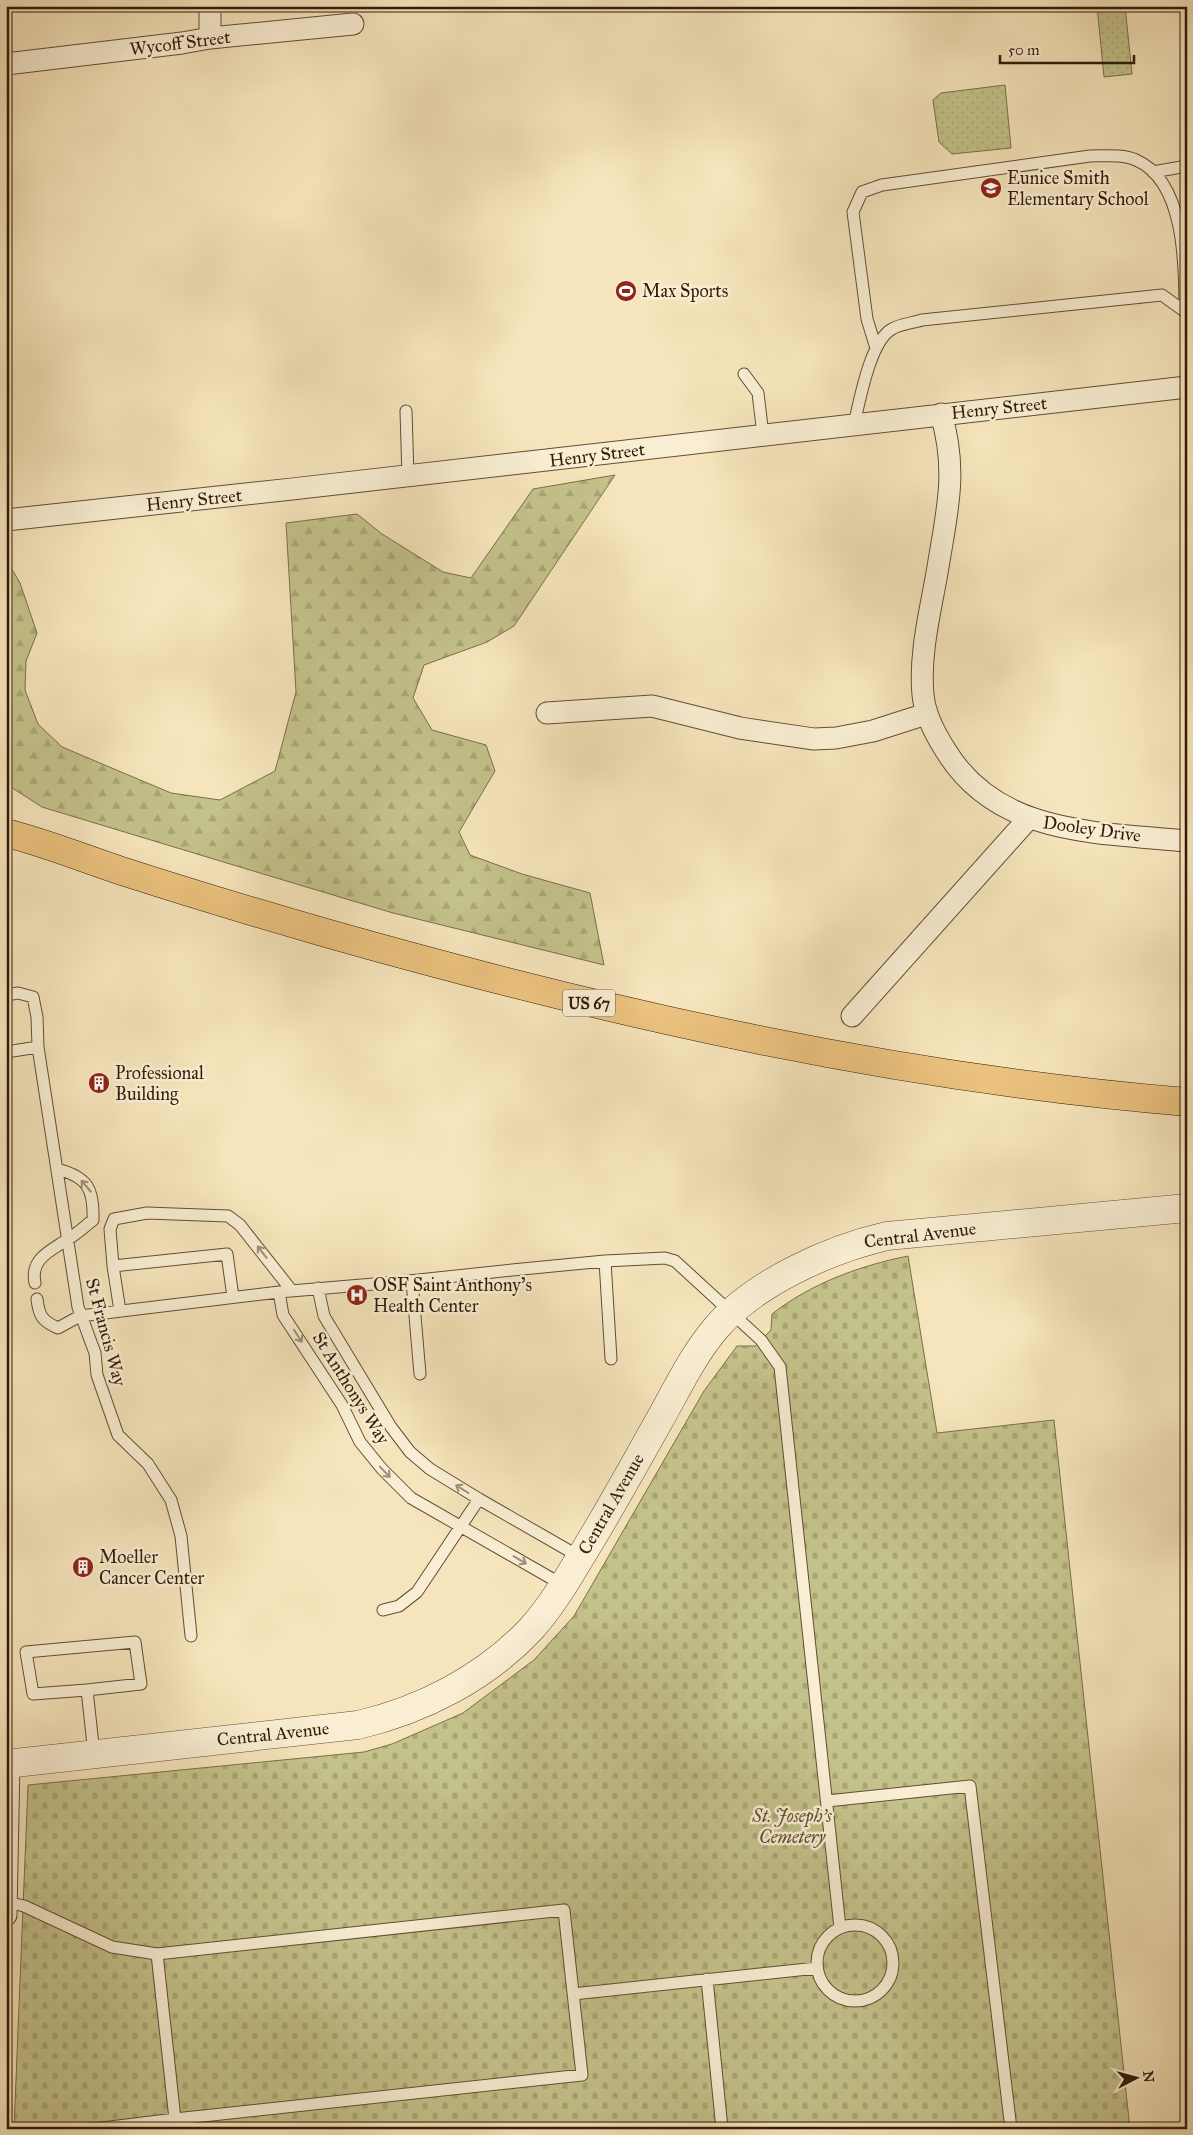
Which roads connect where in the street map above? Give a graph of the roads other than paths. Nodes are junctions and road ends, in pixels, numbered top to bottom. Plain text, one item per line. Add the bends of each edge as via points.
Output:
1 (210, 6) edge
2 (353, 24) dead end
3 (210, 38) junction
4 (6, 64) edge
5 (1187, 166) edge
6 (1153, 172) junction
7 (1185, 256) edge
8 (1186, 311) edge
9 (876, 348) junction
10 (744, 374) dead end
11 (1187, 387) edge
12 (406, 411) dead end
13 (941, 414) junction
14 (854, 424) junction
15 (763, 435) junction
16 (408, 477) junction
17 (6, 520) edge
18 (547, 713) dead end
19 (926, 714) junction
20 (1029, 818) junction
21 (6, 833) edge
22 (1187, 841) edge
23 (6, 995) edge
24 (852, 1016) dead end
25 (38, 1047) junction
26 (6, 1052) edge
27 (1187, 1102) edge
28 (57, 1169) junction
29 (1187, 1208) edge
30 (94, 1220) junction
31 (110, 1229) junction
32 (67, 1240) junction
33 (605, 1261) junction
34 (113, 1266) junction
35 (412, 1281) junction
36 (35, 1284) dead end
37 (318, 1288) junction
38 (292, 1291) junction
39 (279, 1292) junction
40 (233, 1298) junction
41 (36, 1299) dead end
42 (120, 1311) junction
43 (733, 1313) junction
44 (80, 1316) junction
45 (611, 1358) dead end
46 (420, 1374) dead end
47 (479, 1499) junction
48 (460, 1528) junction
49 (580, 1557) junction
50 (563, 1585) junction
51 (383, 1610) dead end
52 (191, 1636) dead end
53 (87, 1690) junction
54 (94, 1754) junction
55 (8, 1764) edge
56 (827, 1801) junction
57 (7, 1902) edge
58 (6, 1915) edge
59 (840, 1928) junction
60 (157, 1954) junction
61 (817, 1968) junction
62 (707, 1980) junction
63 (573, 1994) junction
64 (175, 2119) junction
65 (94, 2129) edge
66 (722, 2129) edge
67 (1011, 2129) edge

1 - 3 street
2 - 3 street, Wycoff Street
3 - 4 street, Wycoff Street
5 - 6 lane
6 - 7 lane via 1164,185 1178,220
6 - 9 lane via 1135,159 1090,156 882,186 862,192 853,212 865,309
7 - 8 lane
8 - 9 lane via 1162,294 922,320 892,329
9 - 14 lane
10 - 15 lane via 758,393
11 - 13 street, Henry Street
12 - 16 lane
13 - 14 street, Henry Street
13 - 19 street, Dooley Drive via 949,441 951,466 922,676
14 - 15 street, Henry Street
15 - 16 street, Henry Street
16 - 17 street, Henry Street
18 - 19 street via 652,706 740,728 814,739 873,731
19 - 20 street, Dooley Drive via 955,766 972,785 1006,809
20 - 22 street, Dooley Drive via 1095,832
20 - 24 street
21 - 27 highway, US 67 via 323,932 542,992 687,1026 903,1067 1043,1087
23 - 25 lane, St Francis Way via 18,993 33,997
25 - 26 lane
25 - 28 lane, St Francis Way
30 -> 28 lane via 94,1200 88,1186 73,1173
28 - 32 lane, St Francis Way
29 - 43 street, Central Avenue via 869,1240 842,1248 792,1272
30 - 31 lane
30 - 32 lane
31 - 34 lane
38 -> 31 lane via 240,1225 228,1216 147,1213 114,1219
32 - 36 lane via 50,1249 36,1265
32 - 44 lane, St Francis Way
33 - 35 lane
33 - 43 lane via 676,1260
33 - 45 lane
34 - 40 lane via 227,1254
34 - 42 lane
35 - 37 lane
35 - 46 lane
37 - 38 lane
47 -> 37 lane, St Anthonys Way via 430,1469 410,1452 391,1428 324,1316
38 - 39 lane
39 - 40 lane
39 -> 48 lane, St Anthonys Way via 283,1315 342,1405 360,1442 411,1498
40 - 42 lane
41 - 44 lane via 45,1323 58,1328
42 - 44 lane
43 - 49 street, Central Avenue via 717,1327 695,1357
43 - 56 lane via 761,1340 780,1367
44 - 52 lane, St Francis Way via 95,1353 97,1375 118,1435 148,1464 171,1500 181,1536
47 - 48 lane
47 - 49 lane, St Anthonys Way
48 -> 50 lane, St Anthonys Way
48 - 51 lane via 417,1592 399,1606
49 - 50 street, Central Avenue
50 - 54 street, Central Avenue via 530,1630 503,1654 458,1687 384,1719 358,1725
53 - 53 lane via 141,1684 136,1642 26,1652 33,1694
53 - 54 lane
54 - 55 street, Central Avenue
55 - 57 street
56 - 59 lane
56 - 67 lane via 970,1786
57 - 58 street
57 - 60 lane via 24,1906 112,1948
59 - 61 lane via 822,1944 817,1955
59 - 61 lane via 865,1926 885,1940 892,1964 884,1988 874,1996 850,2001 828,1990 820,1980
60 - 63 lane via 564,1910
60 - 64 lane
61 - 62 lane
62 - 63 lane
62 - 66 lane
63 - 64 lane via 582,2075
64 - 65 lane

